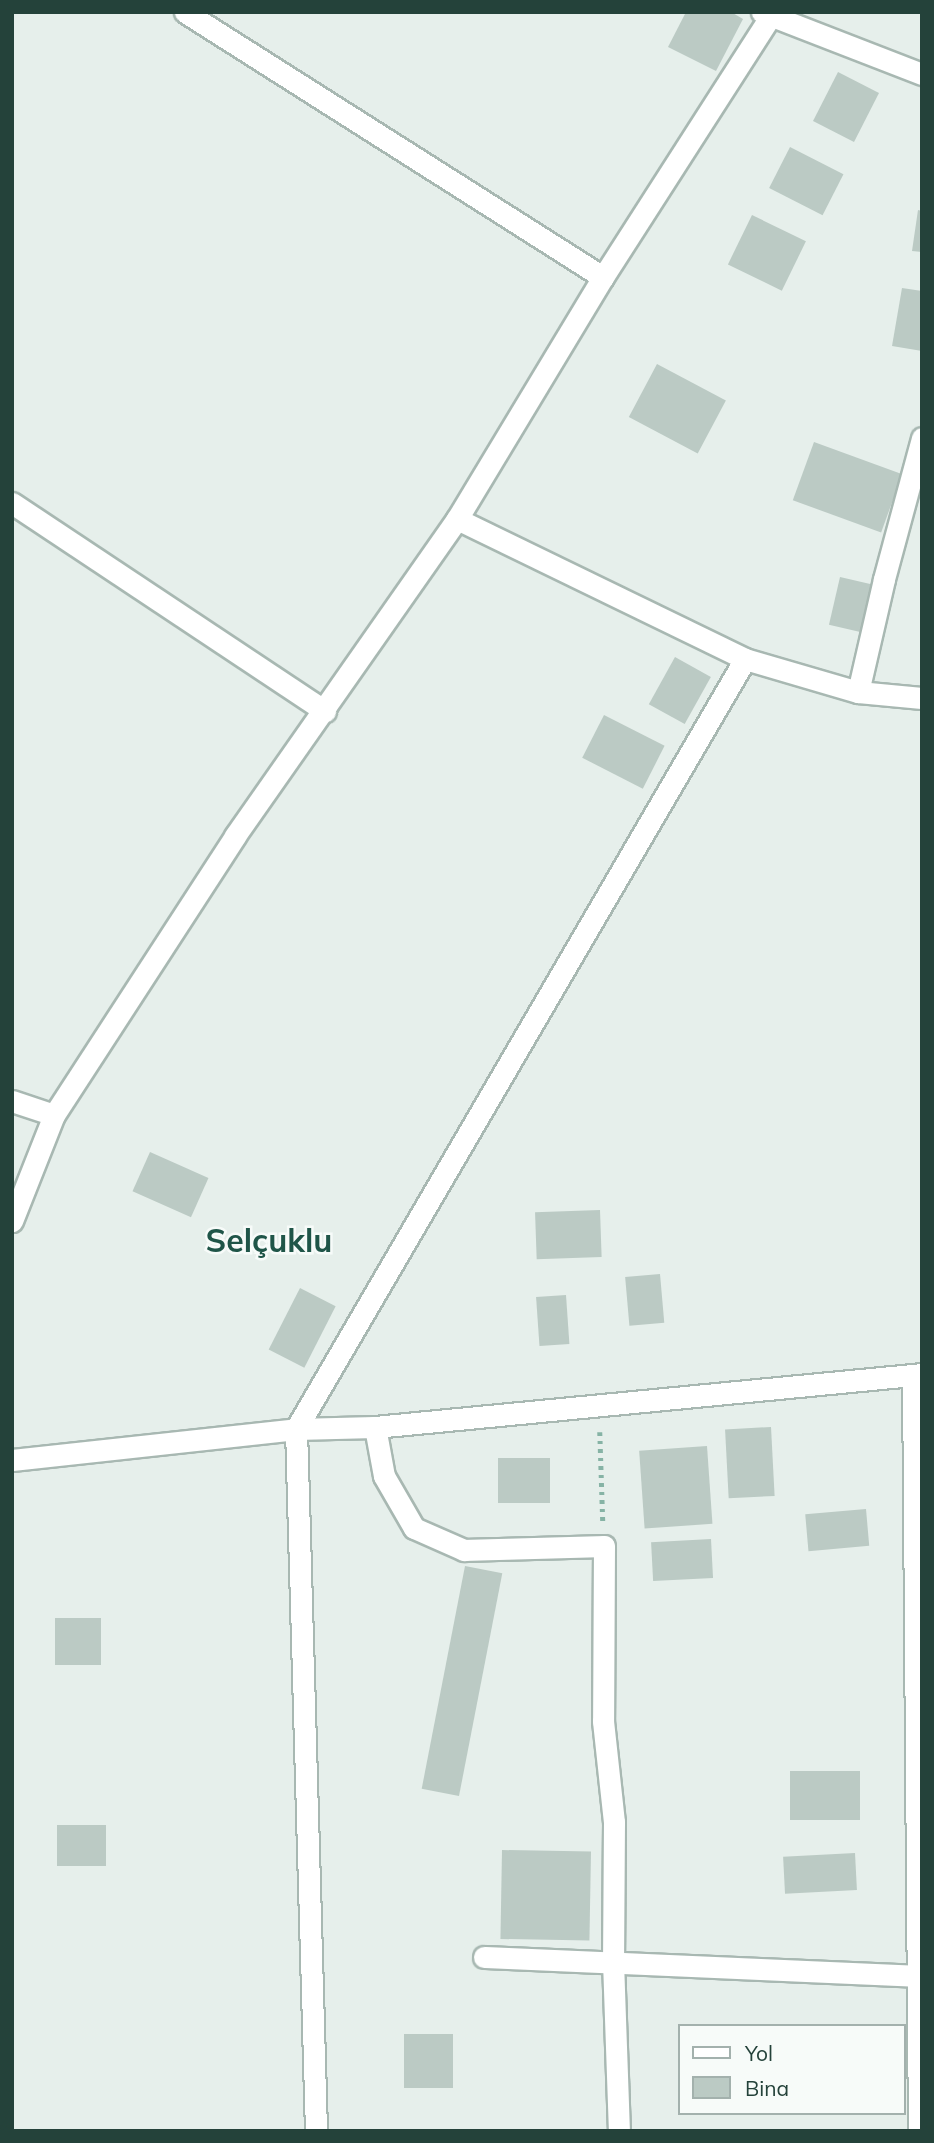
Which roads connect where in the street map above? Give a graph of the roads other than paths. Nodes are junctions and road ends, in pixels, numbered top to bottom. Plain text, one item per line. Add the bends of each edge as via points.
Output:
1 (185, 12) edge
2 (768, 14) edge
3 (922, 74) edge
4 (603, 277) junction
5 (922, 438) edge
6 (16, 515) edge
7 (457, 519) junction
8 (745, 659) junction
9 (858, 692) junction
10 (922, 698) edge
11 (325, 711) junction
12 (12, 1101) edge
13 (54, 1115) junction
14 (12, 1221) edge
15 (918, 1374) edge
16 (375, 1427) junction
17 (296, 1429) junction
18 (12, 1460) edge
19 (484, 1957) dead end
20 (613, 1961) junction
21 (920, 1976) edge
22 (316, 2131) edge
23 (619, 2131) edge
24 (919, 2131) edge

1 - 4 street
2 - 3 street
2 - 4 street
4 - 7 street
5 - 9 street
6 - 11 street
7 - 8 street
7 - 11 street
8 - 9 street
8 - 17 street
9 - 10 street
11 - 13 street via 234,836
12 - 13 street
13 - 14 street
15 - 16 street
15 - 21 street
16 - 17 street
16 - 20 street via 384,1476 414,1528 464,1550 604,1546 603,1721 614,1822
17 - 18 street
17 - 22 street
19 - 20 street
20 - 21 street
20 - 23 street
21 - 24 street

